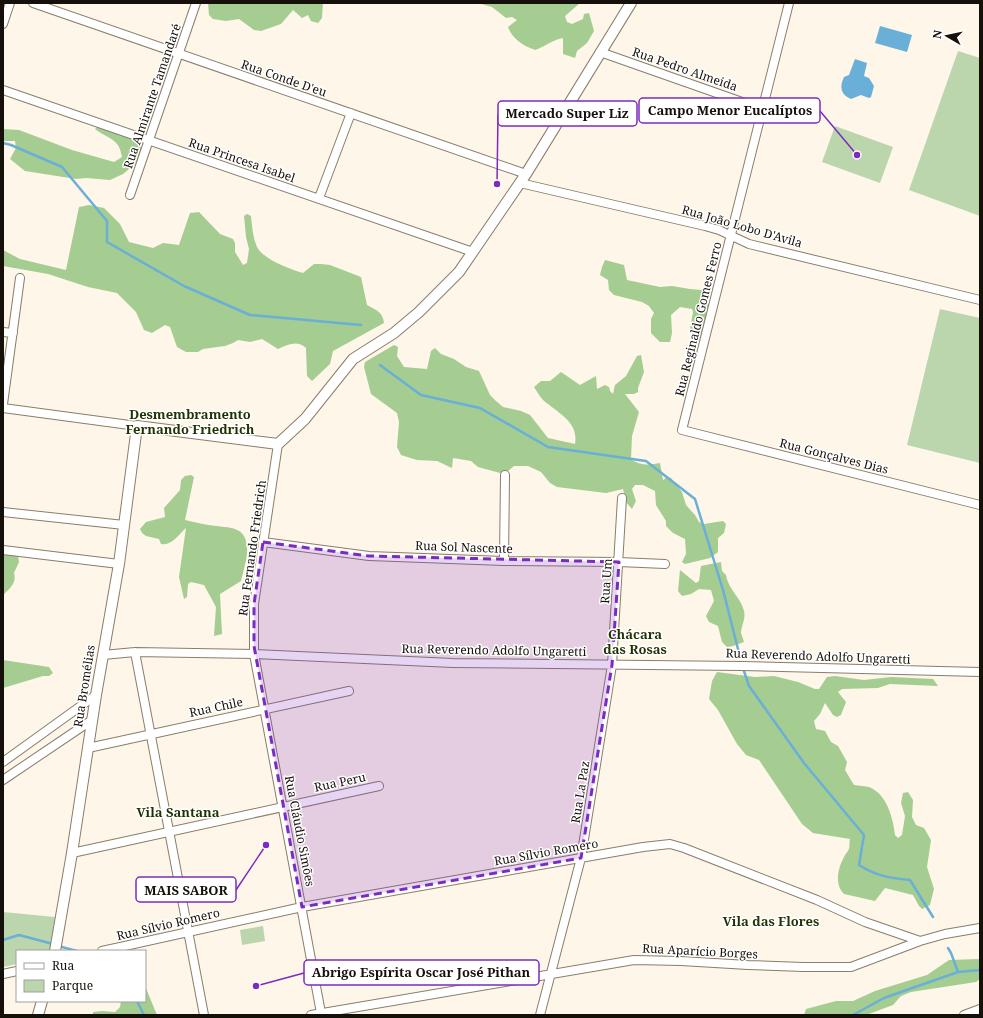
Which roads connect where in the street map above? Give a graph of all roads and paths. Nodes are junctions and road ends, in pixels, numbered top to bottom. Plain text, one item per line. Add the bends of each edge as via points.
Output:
1 (10, 3) edge
2 (34, 3) edge
3 (196, 3) edge
4 (631, 3) edge
5 (789, 3) edge
6 (3, 24) edge
7 (600, 52) junction
8 (179, 54) junction
9 (3, 90) edge
10 (762, 109) junction
11 (351, 113) junction
12 (150, 141) junction
13 (526, 174) junction
14 (520, 182) junction
15 (130, 195) dead end
16 (319, 198) junction
17 (731, 235) junction
18 (473, 252) junction
19 (20, 278) dead end
20 (980, 300) edge
21 (3, 332) edge
22 (13, 333) junction
23 (3, 404) edge
24 (3, 408) edge
25 (138, 426) junction
26 (682, 430) joint
27 (278, 444) junction
28 (505, 475) dead end
29 (622, 498) dead end
30 (980, 505) edge
31 (3, 512) edge
32 (124, 526) junction
33 (263, 542) junction
34 (3, 550) edge
35 (504, 560) junction
36 (619, 562) junction
37 (119, 564) junction
38 (665, 564) dead end
39 (135, 652) junction
40 (254, 654) junction
41 (103, 655) junction
42 (612, 665) junction
43 (980, 672) edge
44 (349, 691) dead end
45 (96, 695) junction
46 (264, 709) junction
47 (92, 720) junction
48 (151, 734) junction
49 (88, 748) junction
50 (13, 755) junction
51 (3, 762) edge
52 (23, 765) junction
53 (3, 780) edge
54 (379, 786) dead end
55 (283, 807) junction
56 (169, 832) junction
57 (72, 853) junction
58 (581, 858) junction
59 (302, 908) junction
60 (980, 928) edge
61 (188, 931) junction
62 (920, 941) junction
63 (55, 950) edge
64 (106, 950) edge
65 (16, 971) edge
66 (3, 974) edge
67 (550, 974) junction
68 (42, 1002) edge
69 (980, 1010) edge
70 (321, 1013) junction
71 (38, 1015) edge
72 (204, 1015) edge
73 (311, 1015) edge
74 (540, 1015) edge
75 (964, 1015) edge

1 - 6 street
2 - 8 street, Rua Conde D'eu
3 - 8 street, Rua Almirante Tamandaré
4 - 7 street
5 - 10 street, Rua Reginaldo Gomes Ferro
7 - 10 street, Rua Pedro Almeida
7 - 13 street
8 - 11 street, Rua Conde D'eu
8 - 12 street, Rua Almirante Tamandaré
9 - 12 street, Rua Princesa Isabel
10 - 17 street, Rua Reginaldo Gomes Ferro
11 - 13 street, Rua Conde D'eu
11 - 16 street
12 - 15 street, Rua Almirante Tamandaré
12 - 16 street, Rua Princesa Isabel
13 - 14 street
14 - 17 street, Rua João Lobo D'Avila via 705,226
14 - 18 street
16 - 18 street, Rua Princesa Isabel
17 - 20 street, Rua João Lobo D'Avila via 749,244
17 - 26 street, Rua Reginaldo Gomes Ferro
18 - 27 street via 459,272 419,312 394,333 353,359 306,419
19 - 22 street
21 - 22 street
22 - 23 street
24 - 25 street
25 - 27 street
25 - 32 street, Rua Bromélias
26 - 30 street, Rua Gonçalves Dias
27 - 33 street, Rua Fernando Friedrich
28 - 35 street
29 - 36 street, Rua Um
31 - 32 street
32 - 37 street, Rua Bromélias
33 - 35 street, Rua Sol Nascente via 369,556
33 - 40 street, Rua Fernando Friedrich via 254,604
34 - 37 street
35 - 36 street, Rua Sol Nascente
36 - 38 street, Rua Sol Nascente
36 - 42 street, Rua Um
37 - 41 street, Rua Bromélias
39 - 40 street, Rua Reverendo Adolfo Ungaretti
39 - 41 street, Rua Reverendo Adolfo Ungaretti
39 - 48 street
40 - 42 street, Rua Reverendo Adolfo Ungaretti via 453,663
40 - 46 street, Rua Cláudio Simões
41 - 45 street, Rua Bromélias
42 - 43 street, Rua Reverendo Adolfo Ungaretti
42 - 58 street, Rua La Paz
44 - 46 street, Rua Chile
45 - 47 street, Rua Bromélias
45 - 50 street
46 - 48 street, Rua Chile
46 - 55 street, Rua Cláudio Simões
47 - 49 street, Rua Bromélias
47 - 52 street
48 - 49 street, Rua Chile
48 - 56 street
49 - 57 street, Rua Bromélias
50 - 51 street
50 - 52 street
52 - 53 street
54 - 55 street, Rua Peru
55 - 56 street, Rua Peru
55 - 59 street, Rua Cláudio Simões
56 - 57 street, Rua Peru
56 - 61 street
57 - 63 street, Rua Bromélias
58 - 59 street, Rua Sílvio Romero
58 - 62 street, Rua Sílvio Romero via 670,844 810,897 865,922
58 - 67 street, Rua La Paz
59 - 61 street, Rua Sílvio Romero
59 - 70 street, Rua Cláudio Simões
60 - 62 street
61 - 64 street, Rua Sílvio Romero
61 - 72 street
62 - 67 street, Rua Aparício Borges via 851,966 795,967 634,960
65 - 66 street
67 - 70 street, Rua Aparício Borges
67 - 74 street, Rua La Paz
68 - 71 street
69 - 75 street
70 - 73 street, Rua Aparício Borges

